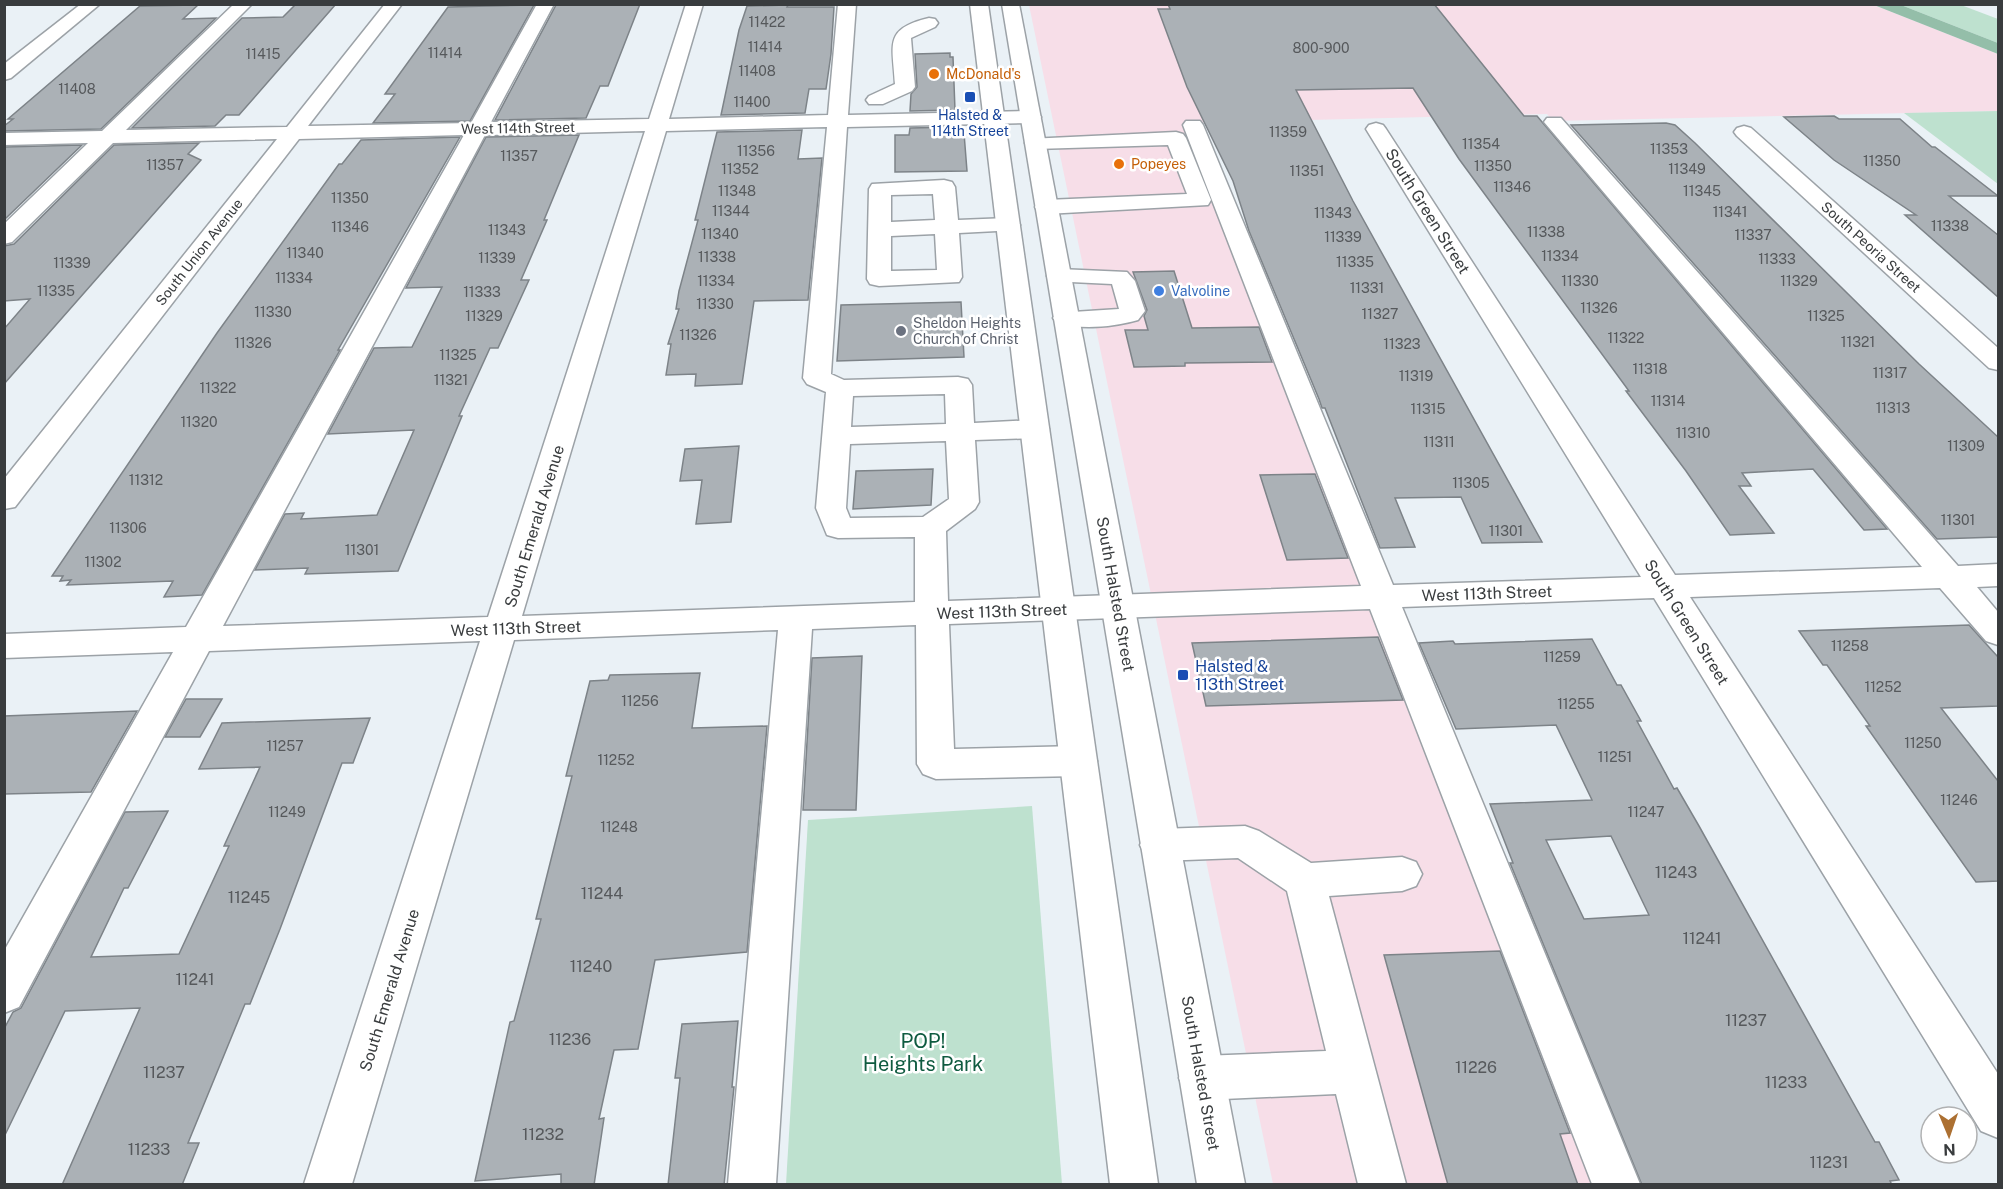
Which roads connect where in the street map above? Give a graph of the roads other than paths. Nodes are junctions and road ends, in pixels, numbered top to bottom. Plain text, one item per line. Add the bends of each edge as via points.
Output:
1 (92, 4) edge
2 (244, 4) edge
3 (394, 4) edge
4 (546, 4) edge
5 (695, 4) edge
6 (847, 4) edge
7 (929, 4) edge
8 (979, 4) edge
9 (1010, 4) edge
10 (4, 74) edge
11 (876, 100) dead end
12 (1031, 117) junction
13 (994, 118) junction
14 (838, 121) junction
15 (1554, 122) dead end
16 (1193, 124) dead end
17 (659, 125) junction
18 (478, 129) junction
19 (1376, 129) dead end
20 (1744, 132) dead end
21 (293, 133) junction
22 (107, 137) junction
23 (4, 139) edge
24 (1035, 143) junction
25 (1046, 207) junction
26 (1008, 225) junction
27 (947, 227) junction
28 (880, 229) junction
29 (4, 237) edge
30 (1059, 276) junction
31 (1066, 318) junction
32 (1998, 362) edge
33 (840, 388) junction
34 (1035, 429) junction
35 (960, 432) junction
36 (837, 436) junction
37 (4, 500) edge
38 (930, 527) junction
39 (1998, 575) edge
40 (1949, 577) junction
41 (1666, 587) junction
42 (1382, 597) junction
43 (1118, 606) junction
44 (1058, 609) junction
45 (932, 614) junction
46 (796, 618) junction
47 (502, 628) junction
48 (1998, 633) edge
49 (198, 639) junction
50 (4, 646) edge
51 (1078, 760) junction
52 (1161, 845) junction
53 (1402, 874) dead end
54 (1305, 881) junction
55 (4, 993) edge
56 (1352, 1072) junction
57 (1202, 1078) junction
58 (1998, 1115) edge
59 (328, 1185) edge
60 (752, 1185) edge
61 (1134, 1185) edge
62 (1221, 1185) edge
63 (1382, 1185) edge
64 (1616, 1185) edge

1 - 10 street
2 - 22 street
3 - 21 street, South Union Avenue
4 - 18 street
5 - 17 street, South Emerald Avenue
6 - 14 street
7 - 11 street via 928,23 904,34 905,87
8 - 13 street
9 - 12 street, South Halsted Street
12 - 13 street, West 114th Street
12 - 24 street, South Halsted Street
13 - 14 street, West 114th Street
13 - 26 street
14 - 17 street, West 114th Street
14 - 33 street via 817,378
15 - 40 street
16 - 42 street
17 - 18 street, West 114th Street
17 - 47 street, South Emerald Avenue
18 - 21 street, West 114th Street
18 - 49 street
19 - 41 street, South Green Street
20 - 32 street, South Peoria Street
21 - 22 street, West 114th Street
21 - 37 street, South Union Avenue
22 - 23 street, West 114th Street
22 - 29 street
24 - 25 street, South Halsted Street
24 - 25 street via 1176,138 1200,200
25 - 30 street, South Halsted Street
26 - 27 street
26 - 34 street
27 - 28 street
27 - 28 street via 944,187 880,189
27 - 28 street via 950,277 879,279
30 - 31 street, South Halsted Street
30 - 31 street via 1118,277 1123,281 1132,311 1121,317
31 - 43 street, South Halsted Street
33 - 35 street via 958,386
33 - 36 street
34 - 35 street
34 - 44 street
35 - 36 street
35 - 38 street via 964,502
36 - 38 street via 831,508 838,528
38 - 45 street
39 - 40 street, West 113th Street
40 - 41 street, West 113th Street
40 - 48 street
41 - 42 street, West 113th Street
41 - 58 street, South Green Street
42 - 43 street, West 113th Street
42 - 64 street
43 - 44 street, West 113th Street
43 - 52 street, South Halsted Street
44 - 45 street, West 113th Street
44 - 51 street
45 - 46 street, West 113th Street
45 - 51 street via 936,764
46 - 47 street, West 113th Street
46 - 60 street
47 - 49 street, West 113th Street
47 - 59 street, South Emerald Avenue
49 - 50 street, West 113th Street
49 - 55 street
51 - 61 street
52 - 54 street via 1245,842
52 - 57 street, South Halsted Street
53 - 54 street
54 - 56 street
56 - 57 street
56 - 63 street
57 - 62 street, South Halsted Street

